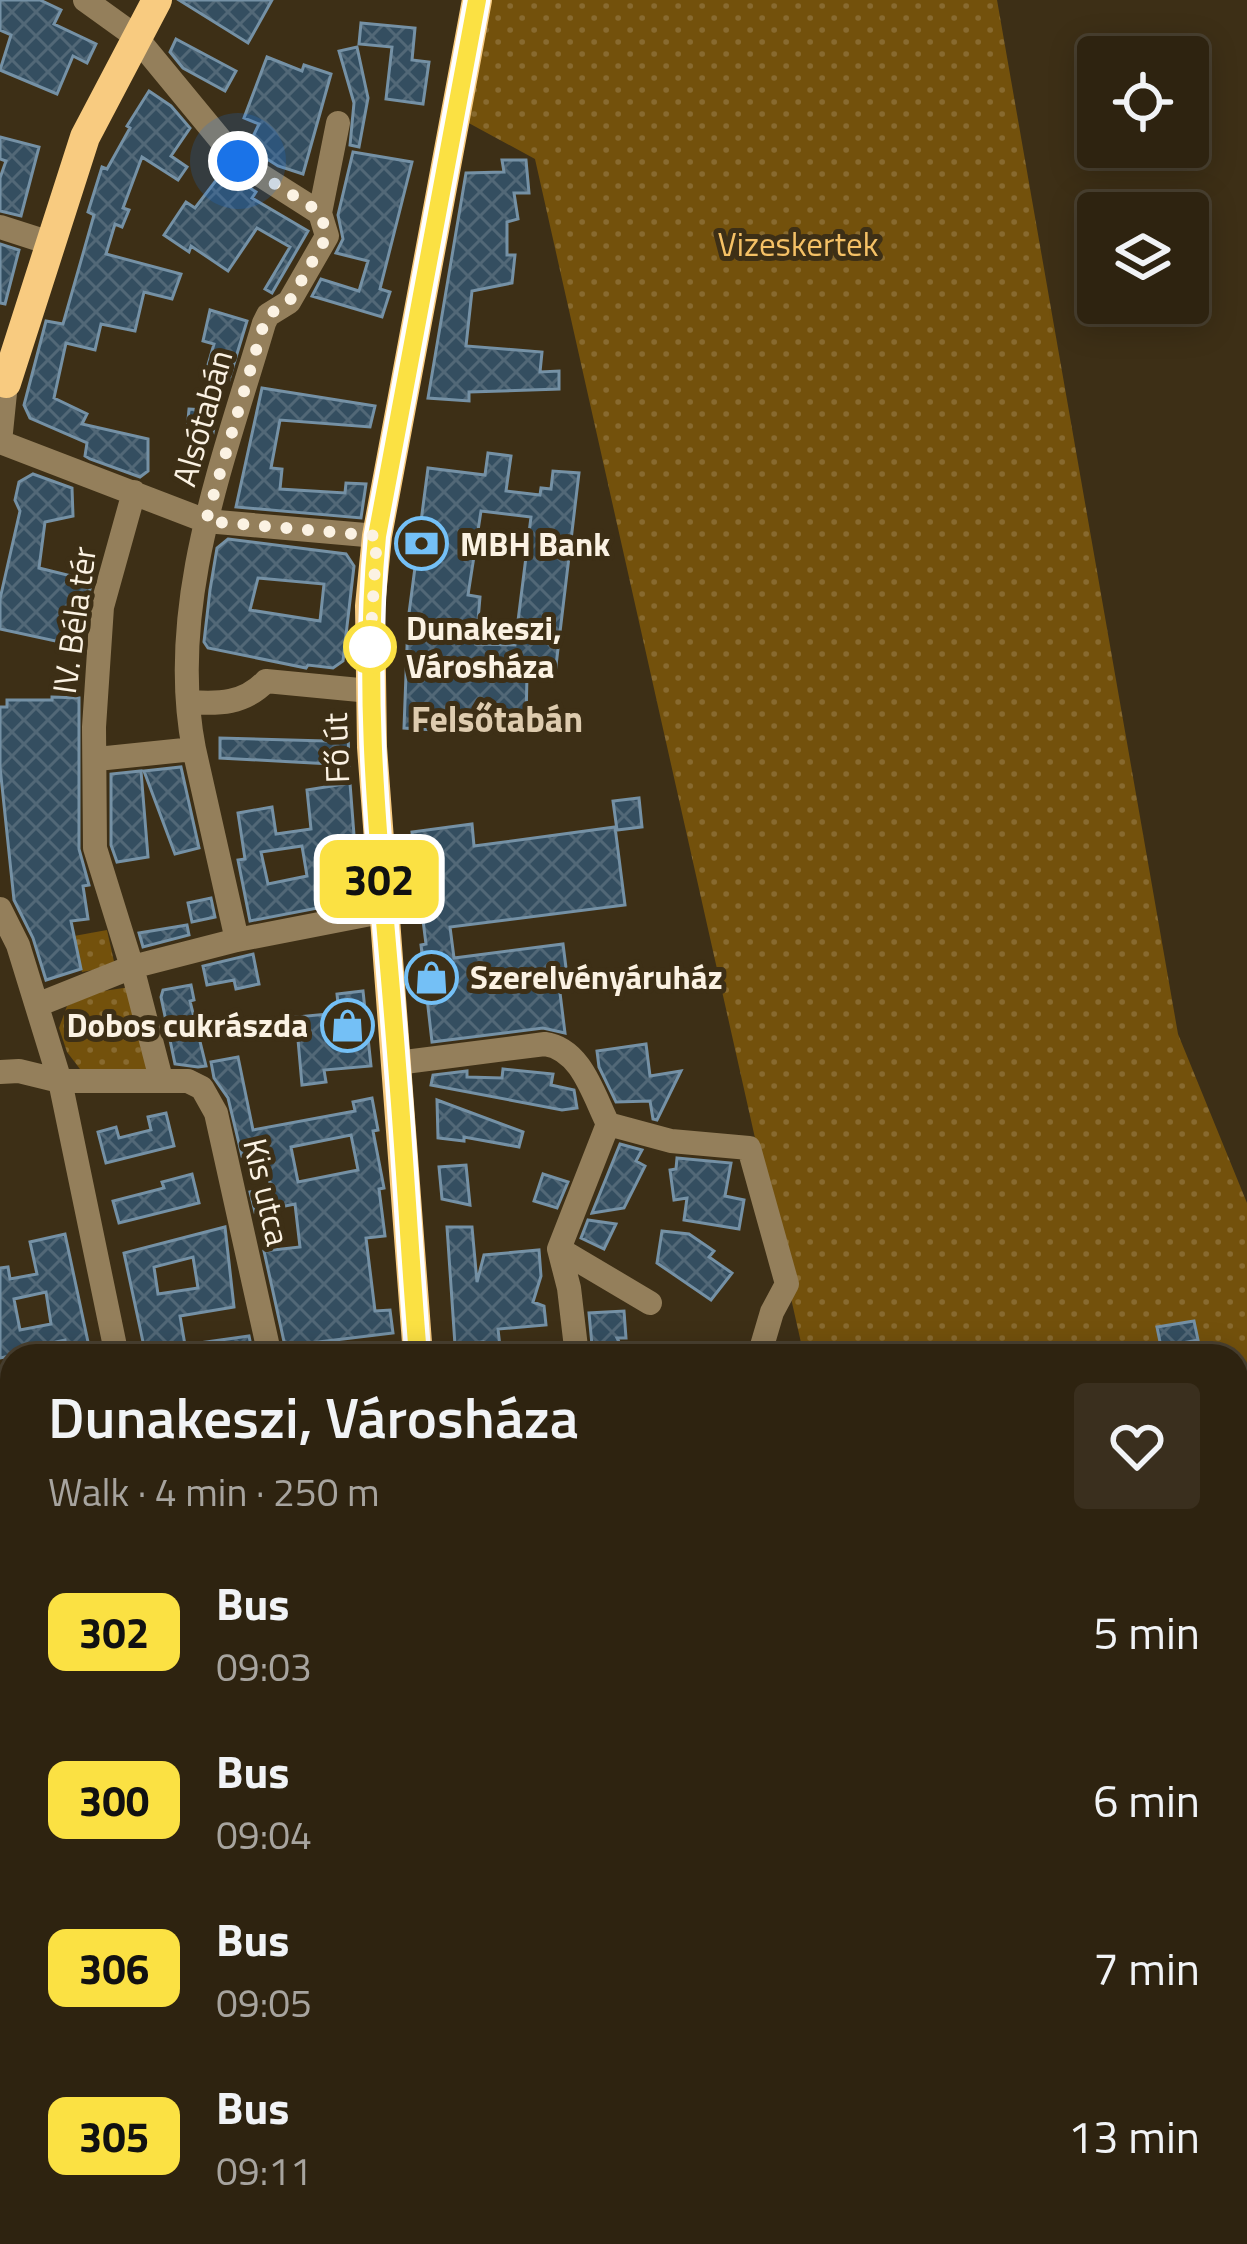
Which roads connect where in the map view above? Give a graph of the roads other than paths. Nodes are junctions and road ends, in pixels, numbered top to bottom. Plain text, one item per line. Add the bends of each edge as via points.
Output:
1 (85, 0) edge
2 (157, 0) edge
3 (477, 0) edge
4 (135, 36) junction
5 (338, 123) dead end
6 (320, 212) junction
7 (0, 227) edge
8 (50, 243) junction
9 (3, 382) edge
10 (0, 442) edge
11 (134, 492) junction
12 (206, 521) junction
13 (377, 536) junction
14 (370, 691) junction
15 (189, 702) junction
16 (194, 749) junction
17 (97, 759) junction
18 (0, 909) edge
19 (381, 912) junction
20 (237, 940) junction
21 (132, 967) junction
22 (37, 1005) junction
23 (397, 1063) junction
24 (0, 1072) edge
25 (161, 1079) junction
26 (60, 1081) junction
27 (608, 1124) junction
28 (559, 1249) junction
29 (650, 1303) dead end
30 (115, 1344) edge
31 (267, 1344) edge
32 (417, 1344) edge
33 (576, 1344) edge
34 (763, 1344) edge

1 - 4 street
2 - 4 main road
3 - 13 main road, Fő út
4 - 6 street via 238,161
4 - 8 main road via 85,137
5 - 6 street, Alsótabán
6 - 12 street, Alsótabán via 327,236 289,302 264,323
7 - 8 street
8 - 9 main road
9 - 10 street
10 - 11 street
11 - 12 street
11 - 17 street, IV. Béla tér via 102,607
12 - 13 street
12 - 15 street via 187,634
13 - 14 main road, Fő út
14 - 15 street via 266,681 251,697
14 - 19 main road, Fő út
15 - 16 street
16 - 17 street
16 - 20 street
17 - 21 street, IV. Béla tér via 94,848
18 - 22 street
19 - 20 street
19 - 23 main road, Fő út
20 - 21 street
21 - 22 street
21 - 25 street, IV. Béla tér
22 - 26 street
23 - 27 street via 560,1046
23 - 32 main road, Fő út
24 - 26 street
25 - 26 street
25 - 31 street, Kis utca via 202,1088 216,1113
26 - 30 street
27 - 28 street
27 - 34 street via 671,1141 749,1148 787,1284
28 - 29 street
28 - 33 street

